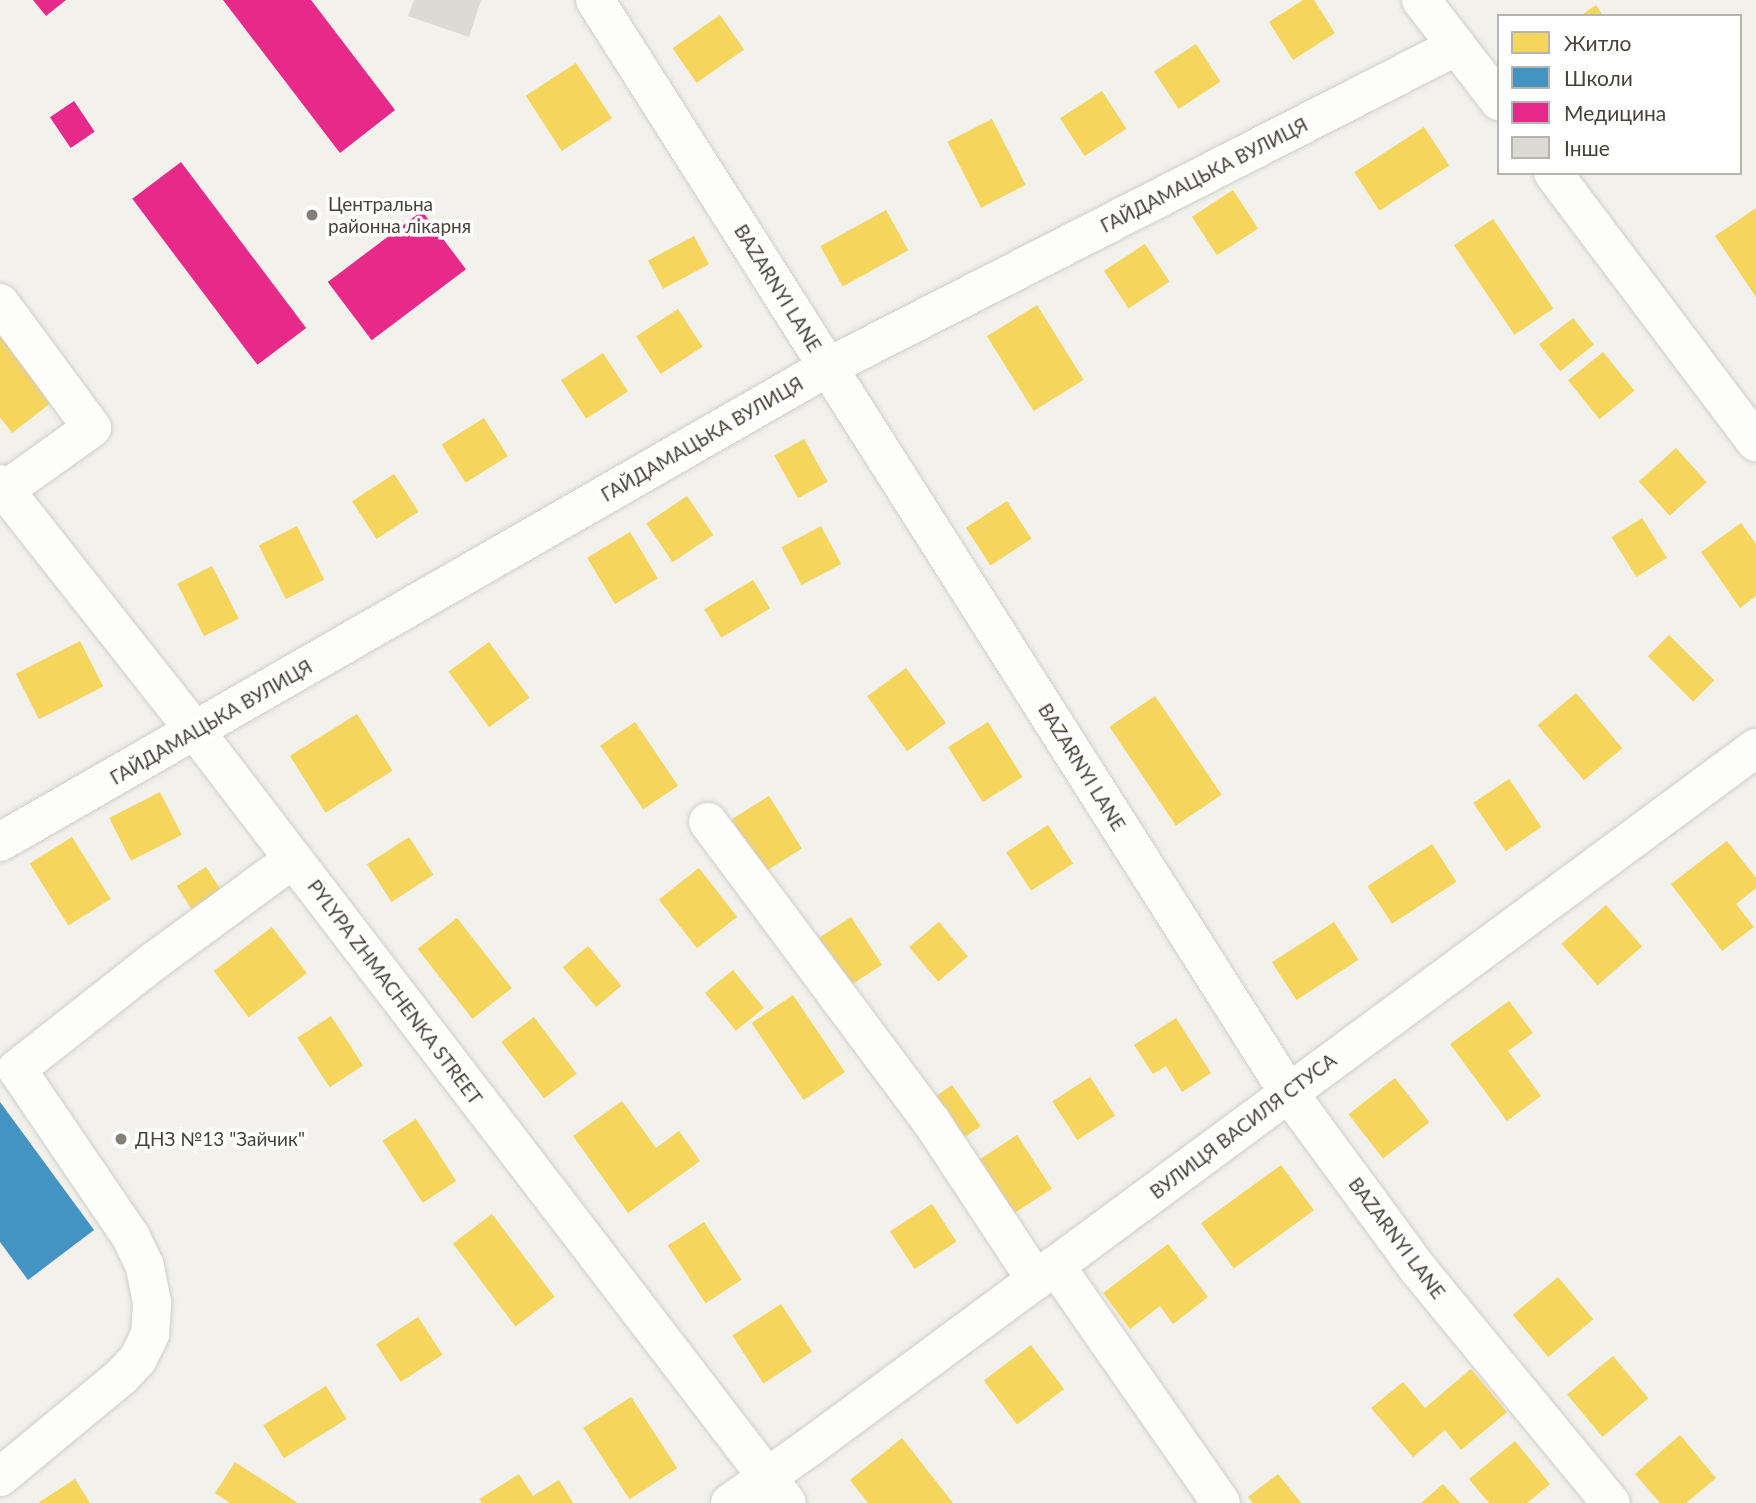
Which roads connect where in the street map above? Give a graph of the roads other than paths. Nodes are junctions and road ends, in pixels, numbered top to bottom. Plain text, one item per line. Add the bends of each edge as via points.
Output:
1 (596, 0) edge
2 (1421, 0) edge
3 (1457, 46) junction
4 (1497, 98) edge
5 (1555, 175) edge
6 (0, 303) edge
7 (828, 367) junction
8 (1756, 442) edge
9 (2, 487) edge
10 (196, 732) junction
11 (1756, 748) edge
12 (708, 822) dead end
13 (0, 842) edge
14 (293, 859) junction
15 (1288, 1092) junction
16 (1046, 1273) junction
17 (0, 1477) edge
18 (777, 1490) edge
19 (730, 1503) edge
20 (1222, 1503) edge
21 (1611, 1503) edge

1 - 7 street, BAZARNYI LANE
2 - 3 street
3 - 4 street
3 - 7 street, ГАЙДАМАЦЬКА ВУЛИЦЯ
5 - 8 street
6 - 9 street via 92,428
7 - 10 street, ГАЙДАМАЦЬКА ВУЛИЦЯ
7 - 15 street, BAZARNYI LANE
9 - 10 street, PYLYPA ZHMACHENKA STREET
10 - 13 street, ГАЙДАМАЦЬКА ВУЛИЦЯ
10 - 14 street, PYLYPA ZHMACHENKA STREET
11 - 15 street, ВУЛИЦЯ ВАСИЛЯ СТУСА
12 - 16 street
14 - 17 street via 17,1069 131,1237 145,1266 152,1303 150,1334 138,1359
14 - 18 street, PYLYPA ZHMACHENKA STREET
15 - 16 street, ВУЛИЦЯ ВАСИЛЯ СТУСА
15 - 21 street, BAZARNYI LANE via 1418,1269
16 - 18 street, ВУЛИЦЯ ВАСИЛЯ СТУСА
16 - 20 street
18 - 19 street, ВУЛИЦЯ ВАСИЛЯ СТУСА

